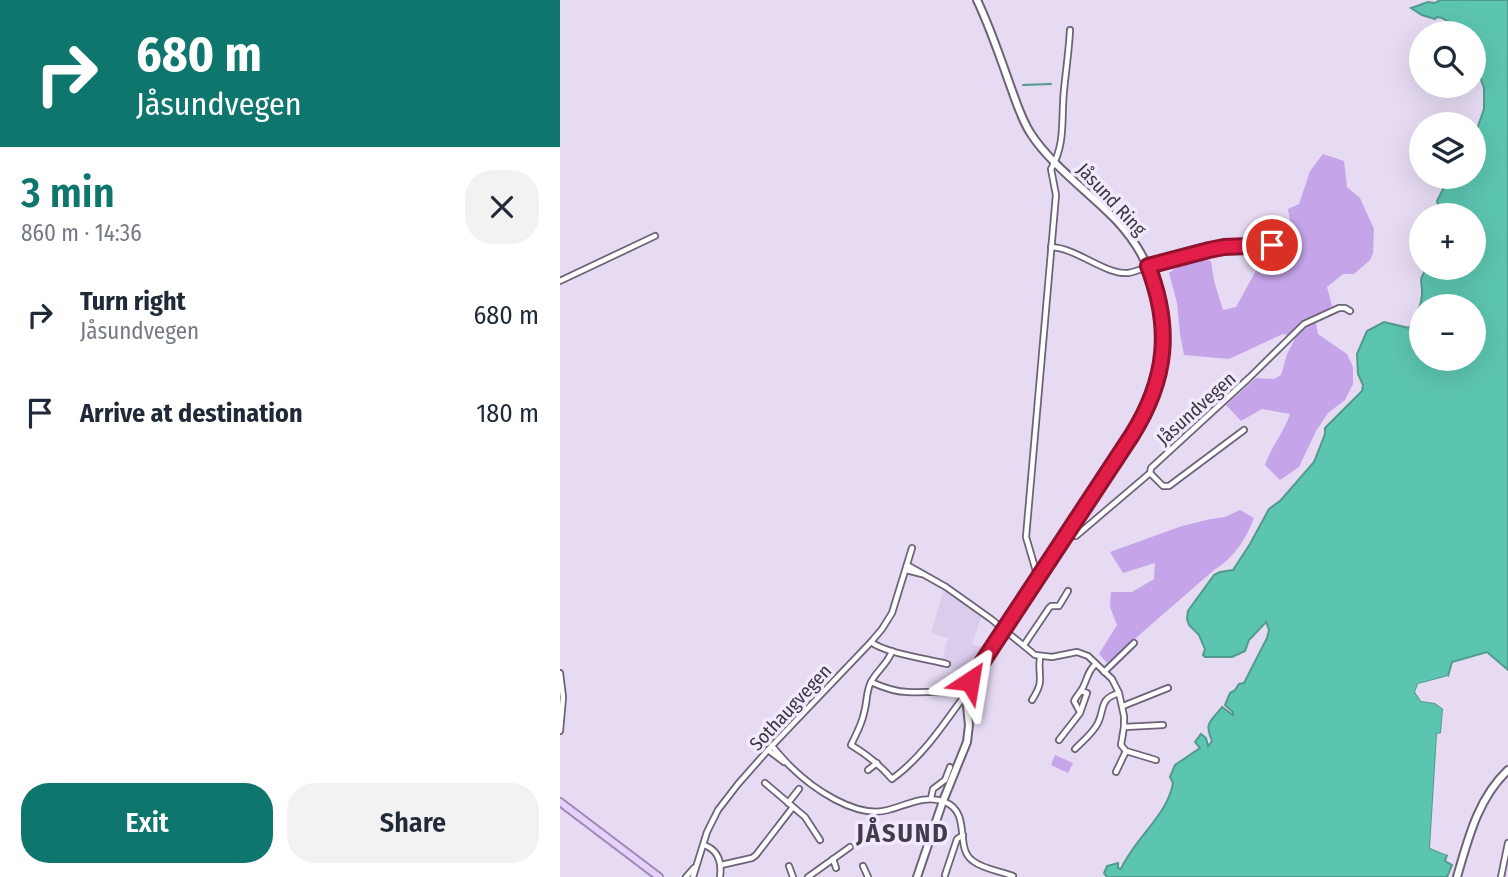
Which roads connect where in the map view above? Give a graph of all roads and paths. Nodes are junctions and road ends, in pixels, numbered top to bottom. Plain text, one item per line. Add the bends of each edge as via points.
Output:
1 (977, 0) edge
2 (1070, 30) dead end
3 (1056, 162) junction
4 (655, 236) dead end
5 (1272, 245) dead end
6 (1051, 247) junction
7 (1148, 266) junction
8 (560, 281) edge
9 (1350, 312) dead end
10 (1244, 430) dead end
11 (1150, 472) junction
12 (1067, 533) junction
13 (912, 548) dead end
14 (906, 567) junction
15 (1039, 575) junction
16 (1068, 591) dead end
17 (1004, 629) junction
18 (871, 642) junction
19 (1134, 643) dead end
20 (1024, 645) junction
21 (892, 651) junction
22 (1040, 657) junction
23 (947, 664) dead end
24 (1096, 664) junction
25 (1104, 672) junction
26 (560, 673) edge
27 (871, 682) junction
28 (1168, 688) dead end
29 (1081, 691) junction
30 (1119, 692) junction
31 (959, 694) dead end
32 (966, 699) junction
33 (1032, 700) dead end
34 (1123, 706) junction
35 (1080, 713) junction
36 (1163, 725) dead end
37 (1124, 727) junction
38 (560, 731) edge
39 (1059, 740) dead end
40 (770, 748) junction
41 (1075, 749) dead end
42 (1126, 751) junction
43 (1156, 760) dead end
44 (877, 763) junction
45 (950, 767) dead end
46 (1508, 769) edge
47 (869, 770) dead end
48 (1116, 772) dead end
49 (765, 783) dead end
50 (799, 789) dead end
51 (930, 798) junction
52 (943, 801) junction
53 (560, 802) edge
54 (791, 805) junction
55 (963, 835) junction
56 (820, 841) dead end
57 (1508, 843) edge
58 (704, 845) junction
59 (850, 847) dead end
60 (702, 852) junction
61 (833, 859) junction
62 (720, 862) junction
63 (696, 865) junction
64 (789, 866) dead end
65 (863, 866) dead end
66 (644, 867) junction
67 (836, 868) dead end
68 (945, 875) dead end
69 (1013, 876) edge
70 (650, 877) edge
71 (659, 877) edge
72 (686, 877) edge
73 (693, 877) edge
74 (720, 877) edge
75 (793, 877) edge
76 (808, 877) edge
77 (867, 877) edge
78 (917, 877) edge
79 (1457, 877) edge
80 (1501, 877) edge

1 - 3 main road, Jåsund Ring via 1021,115
2 - 3 street
3 - 6 street via 1051,169 1056,195
3 - 7 main road, Jåsund Ring via 1121,226
4 - 8 street
5 - 7 street via 1224,247
6 - 7 street via 1120,272
6 - 15 street via 1026,537
7 - 12 main road, Jåsund Ring via 1163,322 1155,388 1136,427
9 - 11 street, Jåsundvegen via 1339,308 1304,324
10 - 11 street via 1169,486 1163,486
11 - 12 street, Jåsundvegen via 1076,536
12 - 15 main road, Jåsund Ring
13 - 14 street, Sothaugvegen
14 - 17 street via 946,587
14 - 18 street, Sothaugvegen via 892,612
15 - 17 main road, Jåsund Ring
16 - 20 street via 1059,606 1049,608
17 - 20 street
17 - 32 main road, Jåsund Ring via 970,681
18 - 21 street
18 - 40 street, Sothaugvegen
19 - 25 street
20 - 22 street
21 - 23 street
21 - 27 street
22 - 24 street via 1077,652
22 - 33 street via 1041,683
24 - 25 street
24 - 29 street
25 - 30 street
26 - 38 street
27 - 31 street via 902,692
27 - 44 street via 851,745
28 - 34 street
29 - 35 street via 1074,701
29 - 35 street via 1087,693
30 - 34 street
30 - 41 street via 1105,700 1096,725
32 - 44 street via 892,779
32 - 52 main road, Jåsund Ring via 967,739
34 - 37 street
35 - 39 street
36 - 37 street
37 - 42 street via 1121,745
40 - 51 street via 817,788 863,811 886,811
40 - 58 street, Sothaugvegen via 718,810
42 - 43 street
42 - 48 street
44 - 47 street
45 - 51 street
46 - 79 main road via 1479,809
49 - 54 street
50 - 54 street
51 - 52 street
52 - 55 street via 958,814
52 - 78 main road, Jåsund Ring
53 - 66 main road
54 - 56 street
54 - 62 street via 756,855
55 - 68 street via 957,839
55 - 69 street via 971,860
57 - 80 street
58 - 60 street, Sothaugvegen
58 - 62 street via 715,851
59 - 61 street
60 - 62 street
60 - 63 street, Sothaugvegen
61 - 67 street
61 - 76 street
62 - 74 street
63 - 72 street, Sothaugvegen
63 - 73 street, Sothaugvegen
64 - 75 street
65 - 77 street
66 - 70 main road
66 - 71 main road

